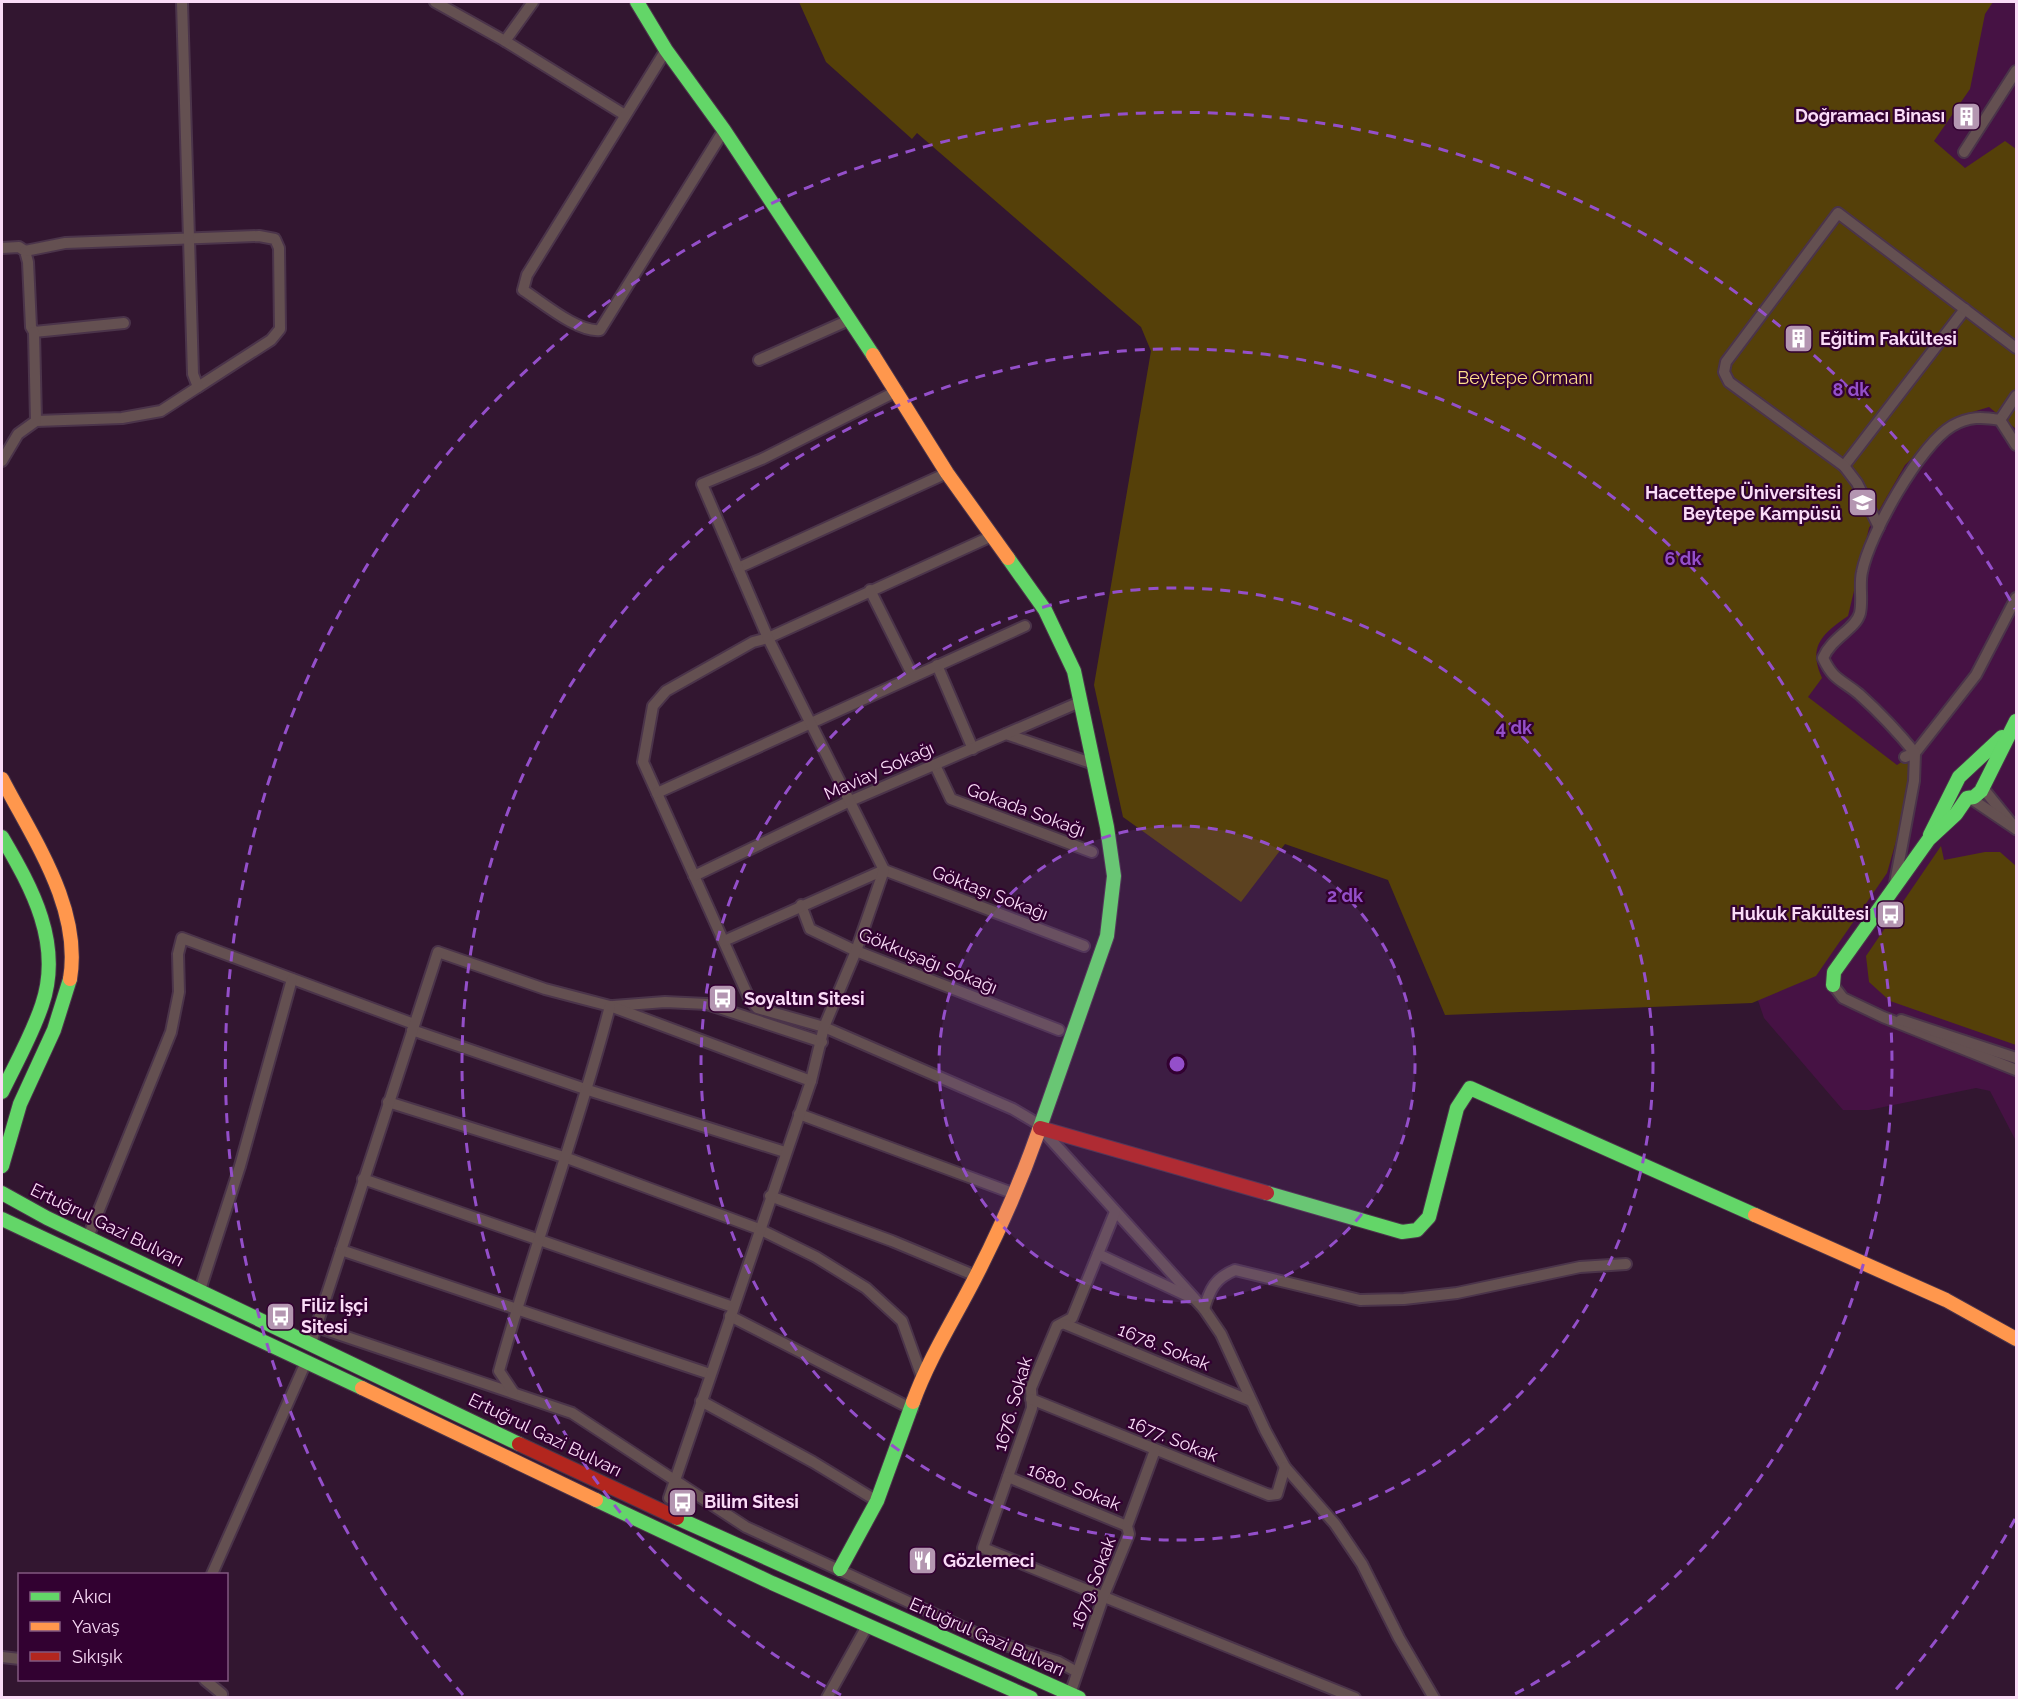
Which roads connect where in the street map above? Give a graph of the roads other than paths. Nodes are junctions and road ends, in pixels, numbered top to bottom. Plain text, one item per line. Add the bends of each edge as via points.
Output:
1 (182, 2) edge
2 (435, 2) edge
3 (533, 2) edge
4 (637, 2) edge
5 (506, 41) junction
6 (666, 50) junction
7 (2016, 70) edge
8 (625, 115) junction
9 (724, 130) junction
10 (1964, 152) dead end
11 (189, 237) junction
12 (2, 248) edge
13 (25, 251) junction
14 (1965, 309) junction
15 (849, 320) junction
16 (124, 323) dead end
17 (34, 332) junction
18 (2016, 348) edge
19 (759, 360) dead end
20 (198, 387) junction
21 (897, 391) junction
22 (2016, 396) edge
23 (2001, 420) junction
24 (36, 421) junction
25 (2016, 445) edge
26 (2, 460) edge
27 (1844, 466) junction
28 (947, 473) junction
29 (1879, 527) junction
30 (992, 537) junction
31 (738, 568) junction
32 (870, 590) junction
33 (2016, 597) edge
34 (1025, 626) dead end
35 (768, 638) junction
36 (937, 665) junction
37 (913, 676) junction
38 (1080, 702) junction
39 (808, 722) junction
40 (2015, 724) edge
41 (1006, 734) junction
42 (973, 748) junction
43 (1910, 755) junction
44 (1094, 764) junction
45 (935, 765) junction
46 (1966, 772) junction
47 (2, 779) edge
48 (1956, 785) junction
49 (1982, 787) junction
50 (657, 793) junction
51 (1969, 798) junction
52 (848, 802) junction
53 (2016, 829) edge
54 (2, 837) edge
55 (1929, 839) junction
56 (1092, 852) dead end
57 (884, 870) junction
58 (694, 876) junction
59 (1895, 883) junction
60 (801, 905) junction
61 (724, 941) junction
62 (1084, 946) dead end
63 (856, 951) junction
64 (292, 979) junction
65 (1833, 985) joint
66 (610, 1006) junction
67 (1883, 1017) junction
68 (413, 1027) junction
69 (824, 1027) junction
70 (1059, 1030) dead end
71 (822, 1042) junction
72 (2016, 1058) edge
73 (2016, 1070) edge
74 (811, 1081) junction
75 (588, 1090) junction
76 (2, 1092) edge
77 (388, 1102) junction
78 (799, 1114) junction
79 (1040, 1128) junction
80 (785, 1152) junction
81 (567, 1158) junction
82 (2, 1166) edge
83 (363, 1179) junction
84 (2, 1192) edge
85 (1015, 1194) junction
86 (770, 1196) junction
87 (1115, 1212) junction
88 (2, 1219) edge
89 (759, 1229) junction
90 (88, 1237) junction
91 (538, 1240) junction
92 (341, 1251) junction
93 (1098, 1254) junction
94 (1626, 1264) dead end
95 (976, 1276) junction
96 (200, 1290) junction
97 (1201, 1304) junction
98 (516, 1310) junction
99 (731, 1311) junction
100 (1065, 1324) junction
101 (317, 1327) junction
102 (2016, 1339) edge
103 (311, 1343) junction
104 (306, 1362) junction
105 (710, 1374) junction
106 (922, 1377) junction
107 (513, 1392) junction
108 (1031, 1399) junction
109 (701, 1401) junction
110 (1251, 1401) junction
111 (912, 1409) junction
112 (1155, 1450) junction
113 (1285, 1467) junction
114 (1008, 1477) junction
115 (676, 1480) junction
116 (669, 1498) junction
117 (877, 1501) junction
118 (645, 1504) junction
119 (684, 1522) junction
120 (1127, 1526) junction
121 (840, 1569) junction
122 (213, 1573) edge
123 (1104, 1595) junction
124 (866, 1628) junction
125 (2, 1657) edge
126 (18, 1659) edge
127 (1077, 1672) junction
128 (206, 1681) edge
129 (1075, 1696) edge
130 (1430, 1696) edge
131 (221, 1698) edge
132 (827, 1698) edge
133 (1031, 1698) edge
134 (1356, 1698) edge

1 - 11 street
2 - 5 street
3 - 5 street
4 - 6 street
5 - 8 street
6 - 8 street
6 - 9 street
7 - 10 street
8 - 9 street via 523,284 523,290 590,332 600,330
9 - 15 street
11 - 13 street via 65,243
11 - 20 street via 193,374
11 - 20 street via 259,236 275,239 279,248 280,329 271,340
12 - 13 street via 19,247
13 - 17 street
14 - 18 street
14 - 27 street
14 - 27 street via 1838,213 1726,362 1724,372 1729,382
15 - 19 street
15 - 21 street
16 - 17 street
17 - 24 street
20 - 24 street via 161,411 122,418
21 - 28 street
21 - 31 street via 762,459 702,484
22 - 23 street
23 - 25 street
23 - 29 street via 1977,416 1951,426 1906,477
24 - 26 street via 18,434
27 - 29 street
28 - 30 street
28 - 31 street
29 - 43 street via 1862,572 1860,612 1855,623 1828,645 1823,658 1831,675 1893,727
30 - 32 street
30 - 38 street via 1045,610 1074,671
31 - 35 street
32 - 35 street
32 - 37 street
33 - 43 street via 1976,675
34 - 36 street
35 - 39 street
35 - 50 street via 753,642 666,691 653,706 643,762
36 - 37 street
36 - 42 street
37 - 39 street
38 - 41 street, Maviay Sokağı
38 - 44 street
39 - 50 street
39 - 52 street
40 - 46 street
40 - 49 street
41 - 42 street, Maviay Sokağı
41 - 44 street
42 - 45 street, Maviay Sokağı
43 - 59 street via 1914,781
44 - 79 street via 1114,876 1109,922
45 - 52 street, Maviay Sokağı
45 - 56 street, Gokada Sokağı via 951,799
46 - 48 street
46 - 49 street via 1978,776
47 - 82 street via 56,888 74,958 69,993 21,1099
48 - 51 street via 1960,794
48 - 55 street via 1933,824
49 - 51 street via 1978,795
49 - 53 street
50 - 58 street
51 - 53 street
51 - 55 street
52 - 57 street
52 - 58 street, Maviay Sokağı
54 - 76 street via 36,903 45,929 48,959 46,991
55 - 59 street
57 - 60 street
57 - 62 street, Göktaşı Sokağı
57 - 63 street
58 - 61 street
59 - 65 street via 1834,972
60 - 61 street
60 - 63 street, Gökkuşağı Sokağı via 810,929
61 - 69 street via 757,1008
63 - 69 street
63 - 70 street, Gökkuşağı Sokağı
64 - 68 street
64 - 90 street via 182,938 178,954 179,992 171,1032
64 - 96 street via 240,1166
65 - 67 street via 1843,998
66 - 68 street via 545,989 438,952
66 - 71 street via 707,1004
66 - 74 street
66 - 75 street
67 - 72 street via 1921,1025
67 - 73 street
68 - 75 street
68 - 77 street
69 - 71 street
69 - 79 street via 1013,1108
71 - 74 street
74 - 78 street
75 - 80 street
75 - 81 street
77 - 81 street
77 - 83 street
78 - 80 street
78 - 85 street
79 - 85 street
79 - 87 street
79 - 102 street via 1402,1232 1418,1230 1429,1217 1457,1108 1470,1088 1946,1300
80 - 86 street
81 - 89 street
81 - 91 street
83 - 91 street
83 - 92 street
84 - 90 street, Ertuğrul Gazi Bulvarı
85 - 95 street
86 - 89 street
86 - 95 street
87 - 93 street, 1676. Sokak
87 - 97 street
88 - 104 street, Ertuğrul Gazi Bulvarı
89 - 99 street
89 - 106 street via 816,1257 866,1288 902,1321
90 - 96 street, Ertuğrul Gazi Bulvarı
91 - 98 street
91 - 99 street
92 - 98 street
92 - 101 street
93 - 97 street
93 - 100 street, 1676. Sokak via 1072,1318
94 - 97 street via 1580,1267 1457,1293 1371,1300 1235,1270 1221,1275
95 - 106 street
96 - 103 street, Ertuğrul Gazi Bulvarı
97 - 110 street via 1221,1334
98 - 105 street
98 - 107 street via 499,1371
99 - 105 street
99 - 111 street
100 - 108 street, 1676. Sokak via 1057,1326 1031,1388
100 - 110 street, 1678. Sokak
101 - 103 street
101 - 107 street
103 - 118 street, Ertuğrul Gazi Bulvarı
104 - 122 street
104 - 124 street, Ertuğrul Gazi Bulvarı
105 - 109 street
106 - 111 street
107 - 115 street via 572,1413
108 - 112 street, 1677. Sokak
108 - 114 street, 1676. Sokak via 1032,1408
109 - 115 street
109 - 117 street
110 - 113 street
111 - 117 street
112 - 113 street, 1677. Sokak via 1269,1495 1277,1494
112 - 120 street, 1679. Sokak
113 - 130 street via 1335,1524 1362,1564
114 - 120 street, 1680. Sokak
114 - 123 street, 1676. Sokak via 983,1548
115 - 116 street
115 - 121 street via 746,1527
116 - 118 street
116 - 119 street
117 - 121 street
118 - 119 street, Ertuğrul Gazi Bulvarı
119 - 129 street, Ertuğrul Gazi Bulvarı
120 - 123 street, 1679. Sokak via 1129,1534
121 - 127 street via 993,1641 1059,1662
123 - 127 street, 1679. Sokak
123 - 134 street
124 - 132 street
124 - 133 street, Ertuğrul Gazi Bulvarı
125 - 126 street
127 - 129 street, 1679. Sokak
128 - 131 street via 222,1694

